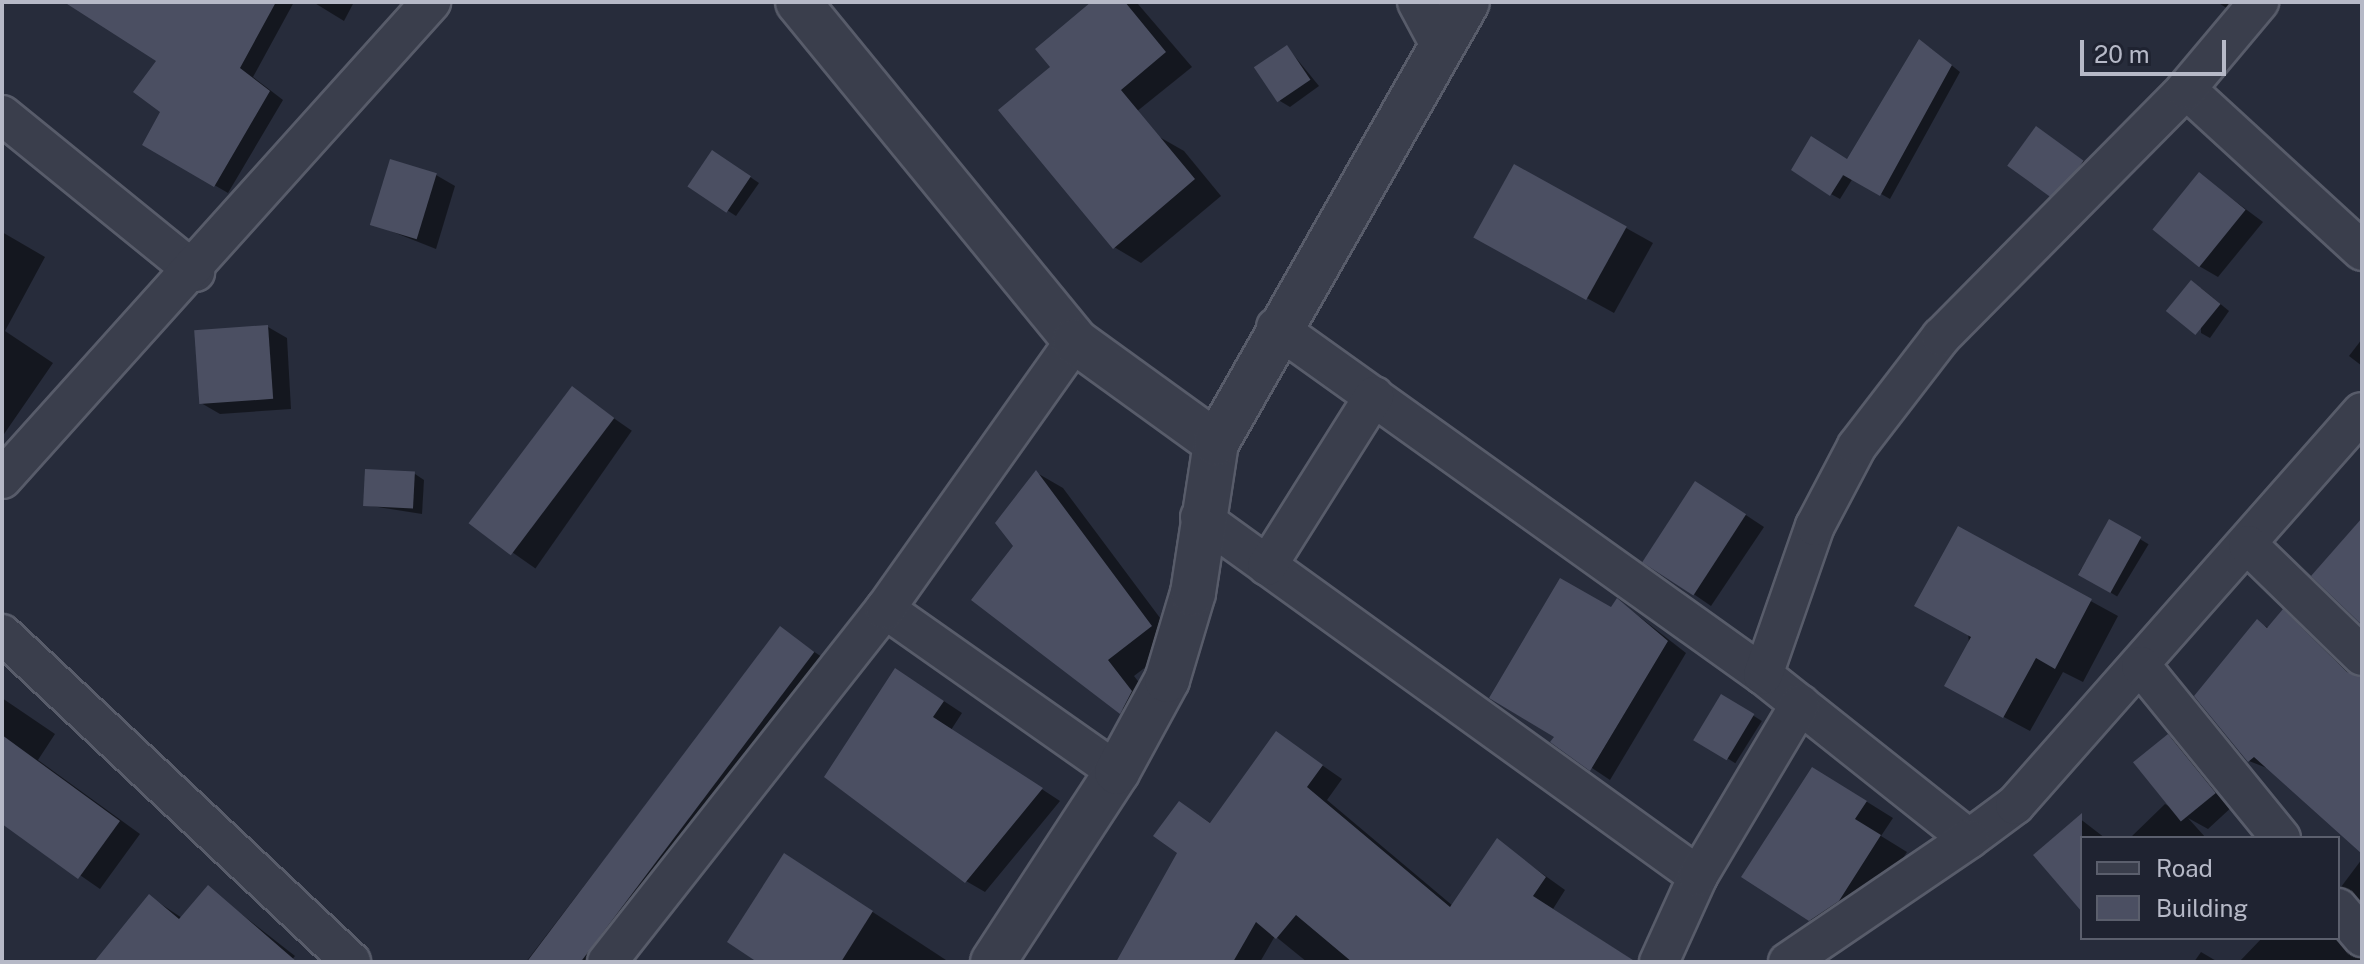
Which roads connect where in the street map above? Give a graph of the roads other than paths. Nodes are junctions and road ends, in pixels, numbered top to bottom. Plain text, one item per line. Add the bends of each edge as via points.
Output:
1 (431, 2) edge
2 (798, 2) edge
3 (1417, 2) edge
4 (1467, 2) edge
5 (2259, 2) edge
6 (1439, 43) junction
7 (2186, 89) junction
8 (2, 115) edge
9 (2362, 251) edge
10 (195, 272) junction
11 (1276, 327) junction
12 (1075, 341) junction
13 (1374, 396) junction
14 (2362, 412) edge
15 (1216, 443) junction
16 (2, 479) edge
17 (1200, 517) junction
18 (2248, 545) junction
19 (1267, 566) junction
20 (885, 609) junction
21 (2, 634) edge
22 (2362, 656) edge
23 (2141, 666) junction
24 (1763, 675) junction
25 (1800, 704) junction
26 (1117, 772) junction
27 (2279, 836) edge
28 (1969, 839) junction
29 (1698, 876) junction
30 (2340, 910) edge
31 (2362, 937) edge
32 (327, 955) edge
33 (607, 962) edge
34 (993, 962) edge
35 (1659, 962) edge
36 (1788, 962) edge

1 - 10 street
2 - 12 street
3 - 6 street
4 - 6 street
5 - 7 street
6 - 11 street
7 - 9 street
7 - 24 street via 1941,337 1857,446 1815,526
8 - 10 street
10 - 16 street
11 - 13 street
11 - 15 street
12 - 15 street
12 - 20 street
13 - 19 street
13 - 24 street
14 - 18 street
15 - 17 street
17 - 19 street
17 - 26 street via 1193,593 1167,680
18 - 22 street
18 - 23 street
19 - 29 street
20 - 26 street
20 - 33 street
21 - 32 street
23 - 27 street
23 - 28 street via 2015,805
24 - 25 street
25 - 28 street
25 - 29 street
26 - 34 street
28 - 36 street
29 - 35 street
30 - 31 street

